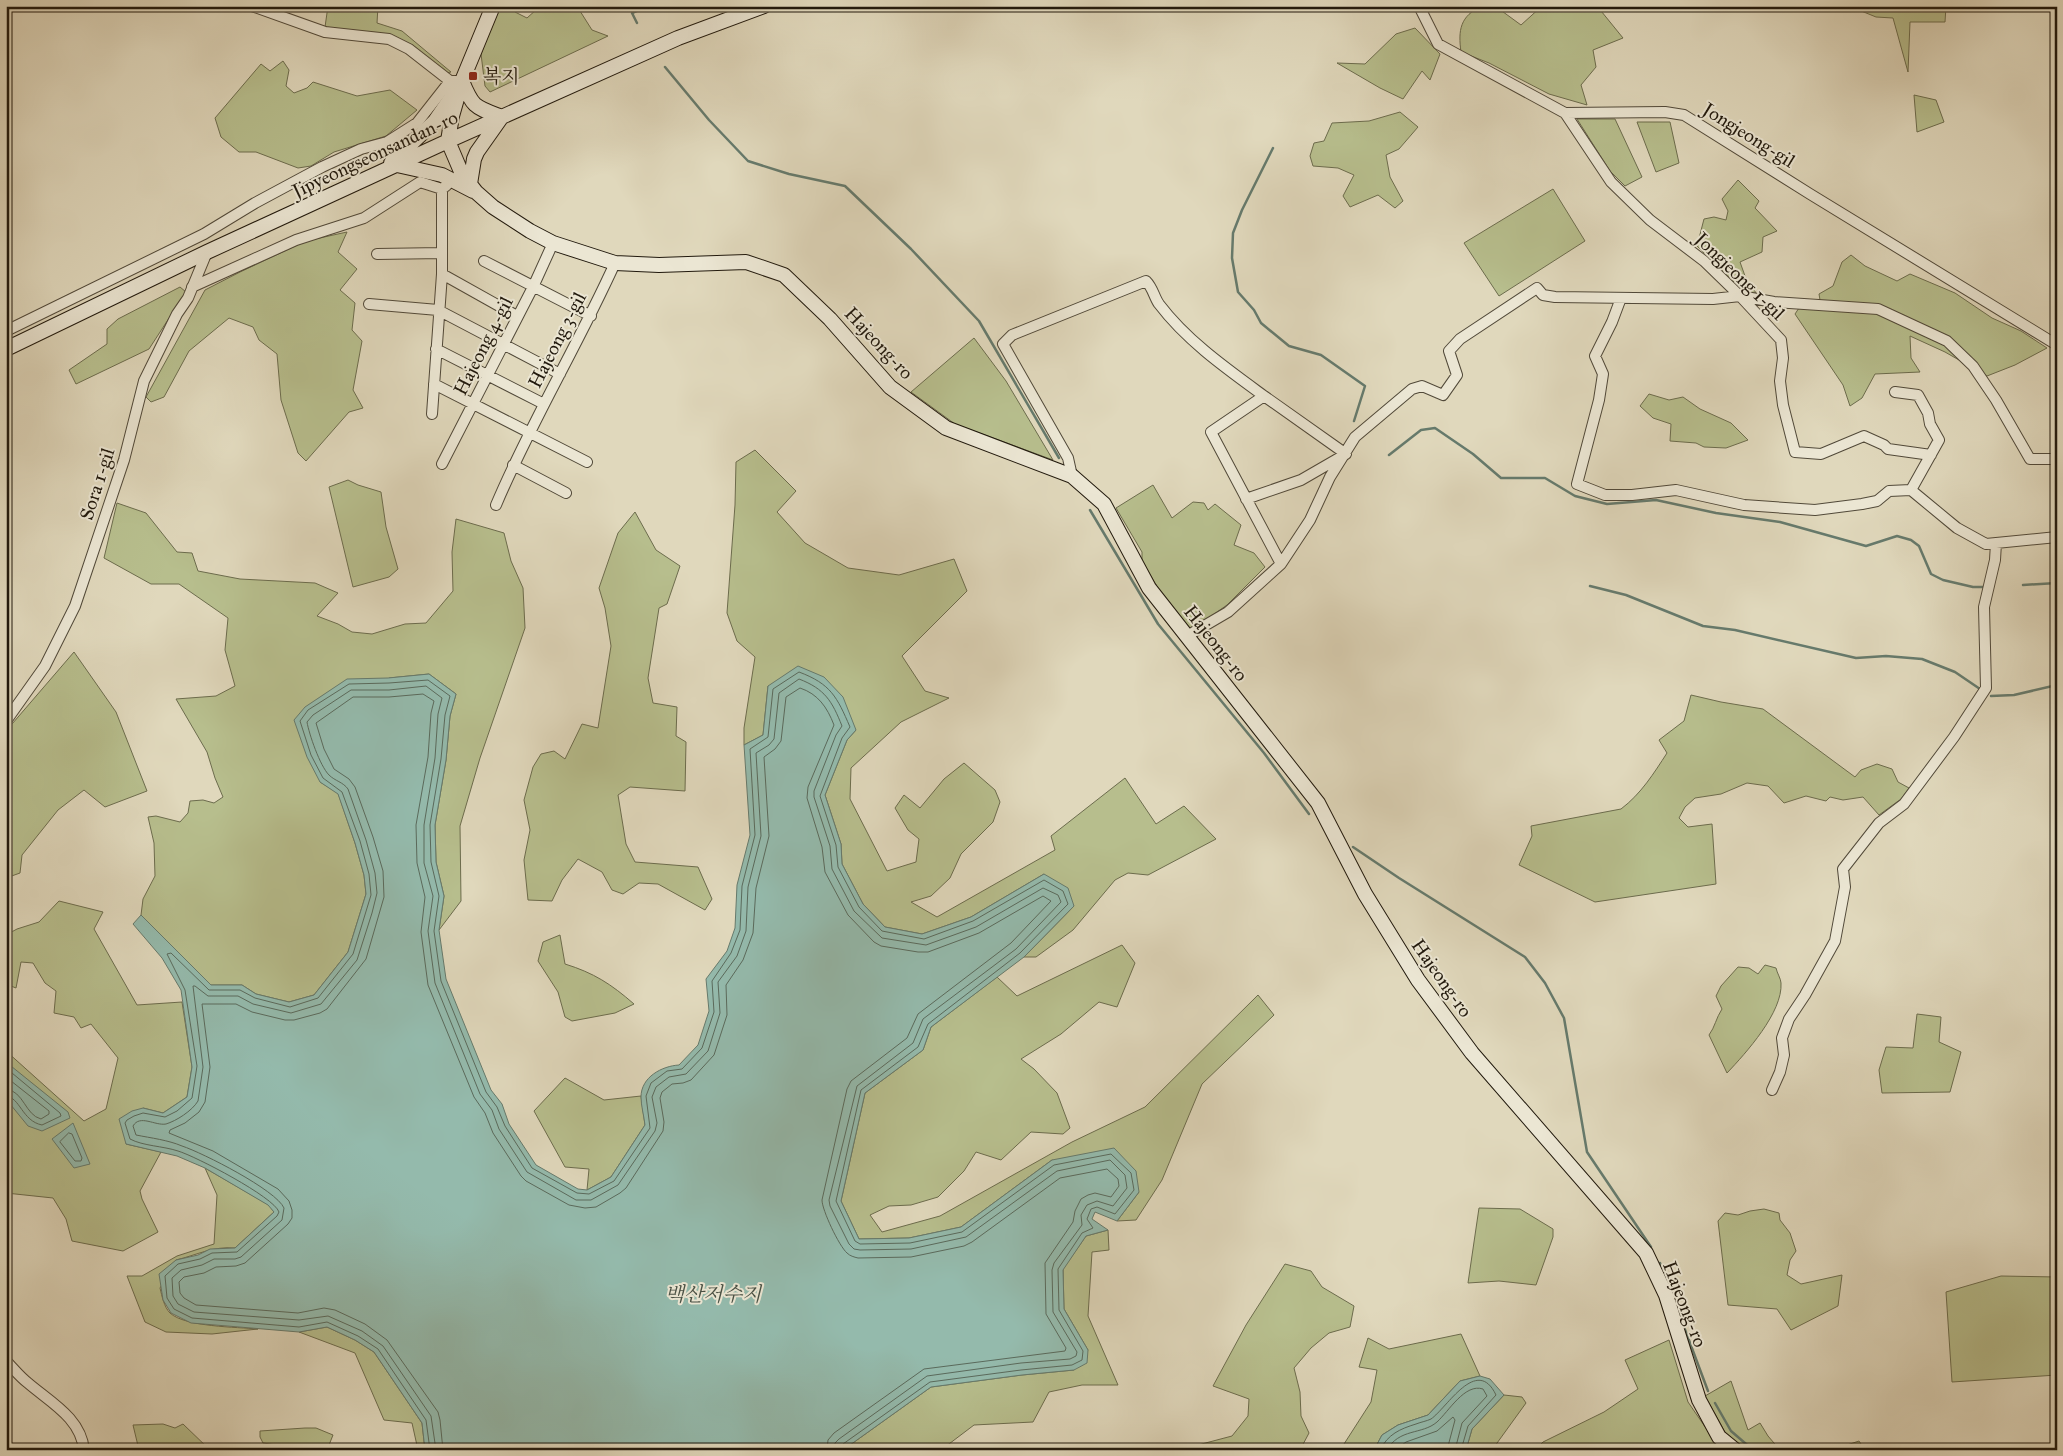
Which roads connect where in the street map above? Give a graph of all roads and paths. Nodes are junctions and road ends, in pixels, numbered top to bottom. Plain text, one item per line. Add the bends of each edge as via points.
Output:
1 (252, 6) edge
2 (493, 6) edge
3 (764, 6) edge
4 (1419, 6) edge
5 (456, 81) junction
6 (1565, 112) junction
7 (502, 117) junction
8 (448, 141) junction
9 (397, 165) junction
10 (381, 172) junction
11 (460, 184) junction
12 (553, 243) junction
13 (207, 252) junction
14 (442, 253) junction
15 (377, 254) dead end
16 (484, 261) dead end
17 (615, 264) junction
18 (442, 274) junction
19 (192, 287) junction
20 (533, 287) junction
21 (1740, 296) junction
22 (1621, 298) junction
23 (368, 304) dead end
24 (438, 310) junction
25 (518, 316) junction
26 (591, 316) junction
27 (6, 331) edge
28 (503, 345) junction
29 (2057, 345) edge
30 (6, 349) edge
31 (436, 349) junction
32 (560, 374) junction
33 (487, 376) junction
34 (434, 384) junction
35 (1895, 392) dead end
36 (1264, 396) junction
37 (473, 404) junction
38 (544, 404) junction
39 (432, 414) dead end
40 (529, 433) junction
41 (1346, 454) junction
42 (1931, 455) junction
43 (2057, 460) edge
44 (587, 462) dead end
45 (442, 464) dead end
46 (513, 465) junction
47 (1072, 476) junction
48 (1911, 490) junction
49 (566, 493) dead end
50 (1246, 499) junction
51 (496, 505) dead end
52 (2057, 537) edge
53 (1996, 543) junction
54 (1281, 564) junction
55 (1187, 636) junction
56 (6, 720) edge
57 (1772, 1090) dead end
58 (6, 1361) edge
59 (84, 1450) edge
60 (1735, 1450) edge

1 - 5 street via 325,32 389,39
2 - 5 street
3 - 7 street, Jipyeongseonsandan-ro via 678,38
4 - 6 street, Jongjeong-gil via 1438,44
5 - 7 street via 478,108
5 - 8 street
5 - 10 street via 435,120
5 - 27 street via 416,123 387,142 361,149 322,167 204,234
6 - 21 street, Jongjeong 1-gil via 1611,182 1650,220 1704,261
6 - 29 street, Jongjeong-gil via 1665,112 1684,115
7 - 8 street, Jipyeongseonsandan-ro
7 - 11 street via 477,152
8 - 9 street, Jipyeongseonsandan-ro
8 - 11 street, Hajeong-ro
9 - 10 street, Jipyeongseonsandan-ro
9 - 11 street via 432,172
10 - 13 street, Jipyeongseonsandan-ro
11 - 12 street, Hajeong-ro
11 - 14 street
11 - 19 street via 420,182 364,218 296,240
12 - 17 street, Hajeong-ro
12 - 20 street, Hajeong 4-gil
13 - 19 street, Sora 1-gil
13 - 30 street, Jipyeongseonsandan-ro
14 - 15 street
14 - 18 street
16 - 20 street
17 - 26 street, Hajeong 3-gil
17 - 47 street, Hajeong-ro via 658,266 746,262 784,275 830,319 890,386 946,428
18 - 24 street
18 - 25 street
19 - 56 street, Sora 1-gil via 144,381 124,460 75,606 46,666
20 - 25 street, Hajeong 4-gil
20 - 26 street
21 - 22 street via 1712,299
21 - 42 street, Jongjeong 1-gil via 1781,340 1780,381 1795,452 1821,454 1864,436 1888,449
21 - 43 street via 1774,302 1878,309 1947,341 1972,366 1996,400 2030,459
22 - 41 street via 1555,297 1543,295 1537,288 1460,339 1449,351 1457,375 1443,395 1422,386 1412,389 1355,437
22 - 48 street via 1595,356 1603,374 1578,484 1605,495 1676,490 1744,505 1815,510 1869,503 1890,491
23 - 24 street
24 - 28 street
24 - 31 street
25 - 28 street, Hajeong 4-gil
26 - 32 street, Hajeong 3-gil
28 - 32 street
28 - 33 street, Hajeong 4-gil
31 - 33 street
31 - 34 street
32 - 38 street, Hajeong 3-gil
33 - 37 street, Hajeong 4-gil
33 - 38 street
34 - 37 street
34 - 39 street
35 - 42 street via 1918,394 1939,440
36 - 41 street
36 - 47 street via 1183,332 1157,302 1153,288 1146,281 1012,335 1003,344 1068,458
36 - 50 street via 1211,432
37 - 40 street
37 - 45 street, Hajeong 4-gil
38 - 40 street, Hajeong 3-gil
40 - 44 street
40 - 46 street, Hajeong 3-gil
41 - 50 street via 1301,480
41 - 54 street via 1330,477 1310,520
42 - 48 street
46 - 49 street
46 - 51 street, Hajeong 3-gil
47 - 55 street, Hajeong-ro via 1104,504 1149,588
48 - 53 street via 1958,528 1986,544
50 - 54 street
52 - 53 street
53 - 57 street via 1984,607 1986,688 1904,804 1879,824 1843,868 1845,886 1835,942 1789,1019 1782,1038 1784,1055 1780,1072
54 - 55 street via 1228,612
55 - 60 street, Hajeong-ro via 1318,803 1365,894 1418,980 1472,1052 1646,1253 1666,1295 1699,1400 1719,1437
58 - 59 street via 26,1382 66,1412 83,1440

